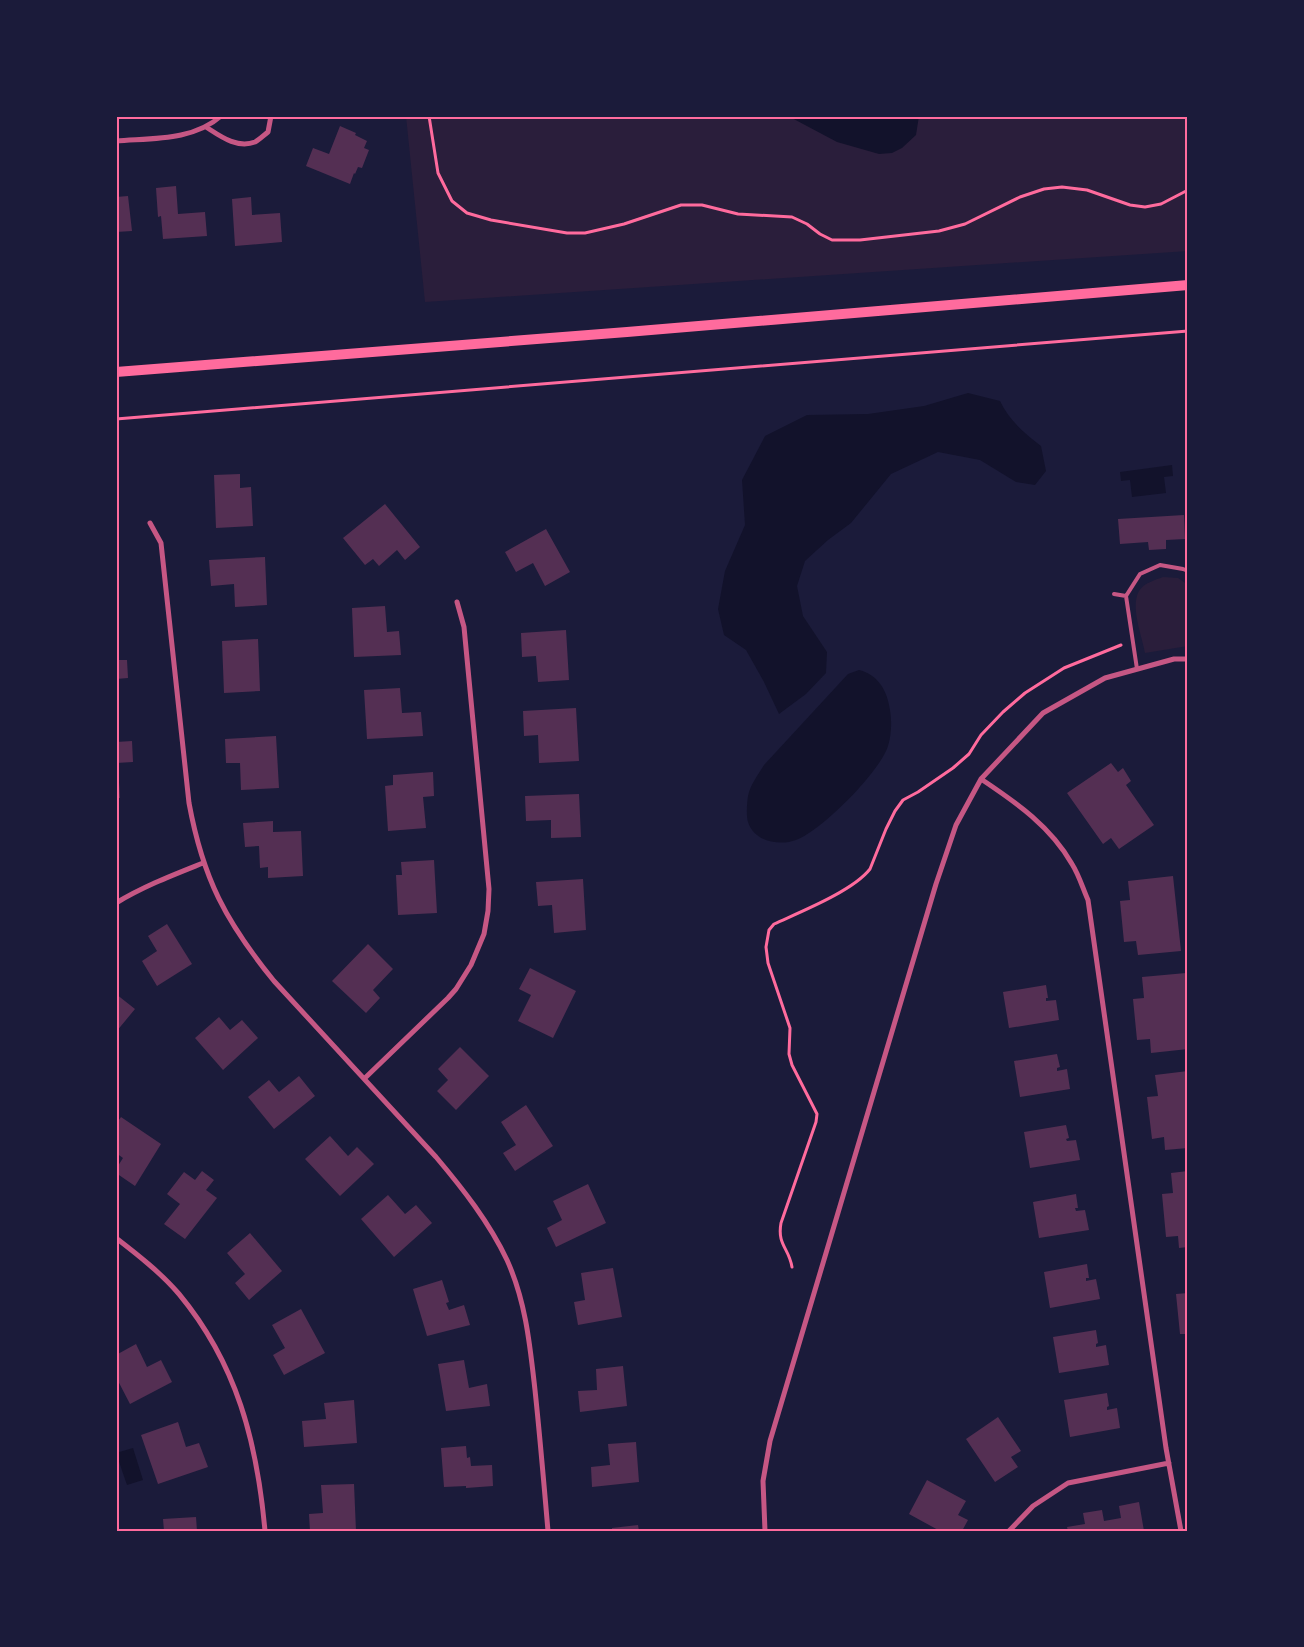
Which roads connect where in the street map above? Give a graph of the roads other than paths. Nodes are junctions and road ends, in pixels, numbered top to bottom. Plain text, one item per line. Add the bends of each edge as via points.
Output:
1 (221, 116) edge
2 (270, 116) edge
3 (206, 127) junction
4 (116, 141) edge
5 (1188, 285) edge
6 (116, 372) edge
7 (150, 523) dead end
8 (1188, 571) edge
9 (1114, 594) dead end
10 (1126, 596) junction
11 (457, 602) dead end
12 (1188, 659) edge
13 (1137, 669) junction
14 (981, 779) junction
15 (203, 863) junction
16 (116, 903) edge
17 (365, 1078) junction
18 (116, 1238) edge
19 (1169, 1463) junction
20 (265, 1531) edge
21 (548, 1531) edge
22 (764, 1531) edge
23 (1009, 1531) edge
24 (1181, 1531) edge

1 - 3 street
2 - 3 street via 268,132 254,142 227,140
3 - 4 street via 180,136
5 - 6 main road
7 - 15 street via 161,543 189,803
8 - 10 lane via 1160,565 1140,574
9 - 10 lane
10 - 13 lane
11 - 17 street via 464,628 489,889 484,934 472,965 456,989
12 - 13 street via 1174,659
13 - 14 street via 1105,678 1043,712
14 - 19 street via 1016,802 1048,831 1072,864 1088,900
14 - 22 street via 956,825 936,884 770,1442 763,1480
15 - 16 street via 157,881
15 - 17 street via 223,909 252,954
17 - 21 street via 460,1186 493,1233 507,1262 528,1332
18 - 20 street via 148,1263 178,1293 203,1326 228,1369 253,1444
19 - 23 street via 1068,1483 1032,1506
19 - 24 street

